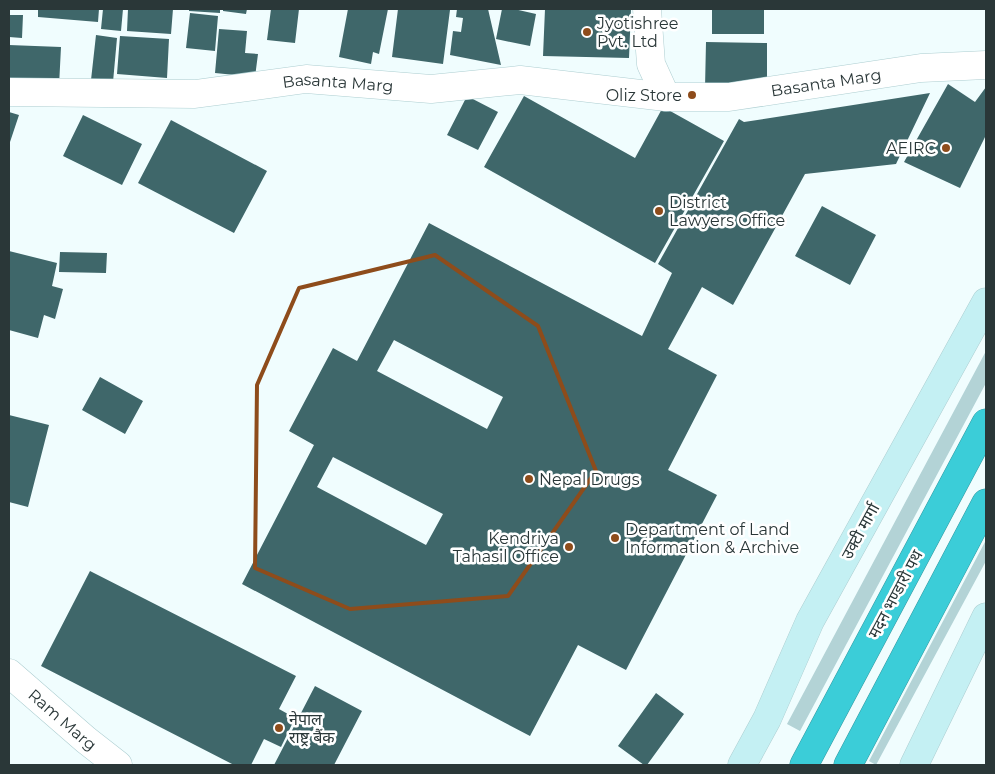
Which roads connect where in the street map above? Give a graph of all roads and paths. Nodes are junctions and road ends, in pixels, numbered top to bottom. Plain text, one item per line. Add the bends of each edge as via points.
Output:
1 (647, 9) edge
2 (986, 65) edge
3 (9, 92) edge
4 (666, 97) junction
5 (986, 302) edge
6 (986, 423) edge
7 (986, 503) edge
8 (986, 617) edge
9 (9, 672) edge
10 (118, 765) edge
11 (742, 765) edge
12 (804, 765) edge
13 (848, 765) edge
14 (914, 765) edge

1 - 4 street via 651,64
2 - 4 street, Basanta Marg via 921,68 729,97
3 - 4 street, Basanta Marg via 195,94 306,79 431,89 520,80
5 - 11 street, उक्टी मार्गा via 810,622 767,719
6 - 12 highway, मदन भण्डारी पथ
7 - 13 highway
8 - 14 street
9 - 10 street, Ram Marg

